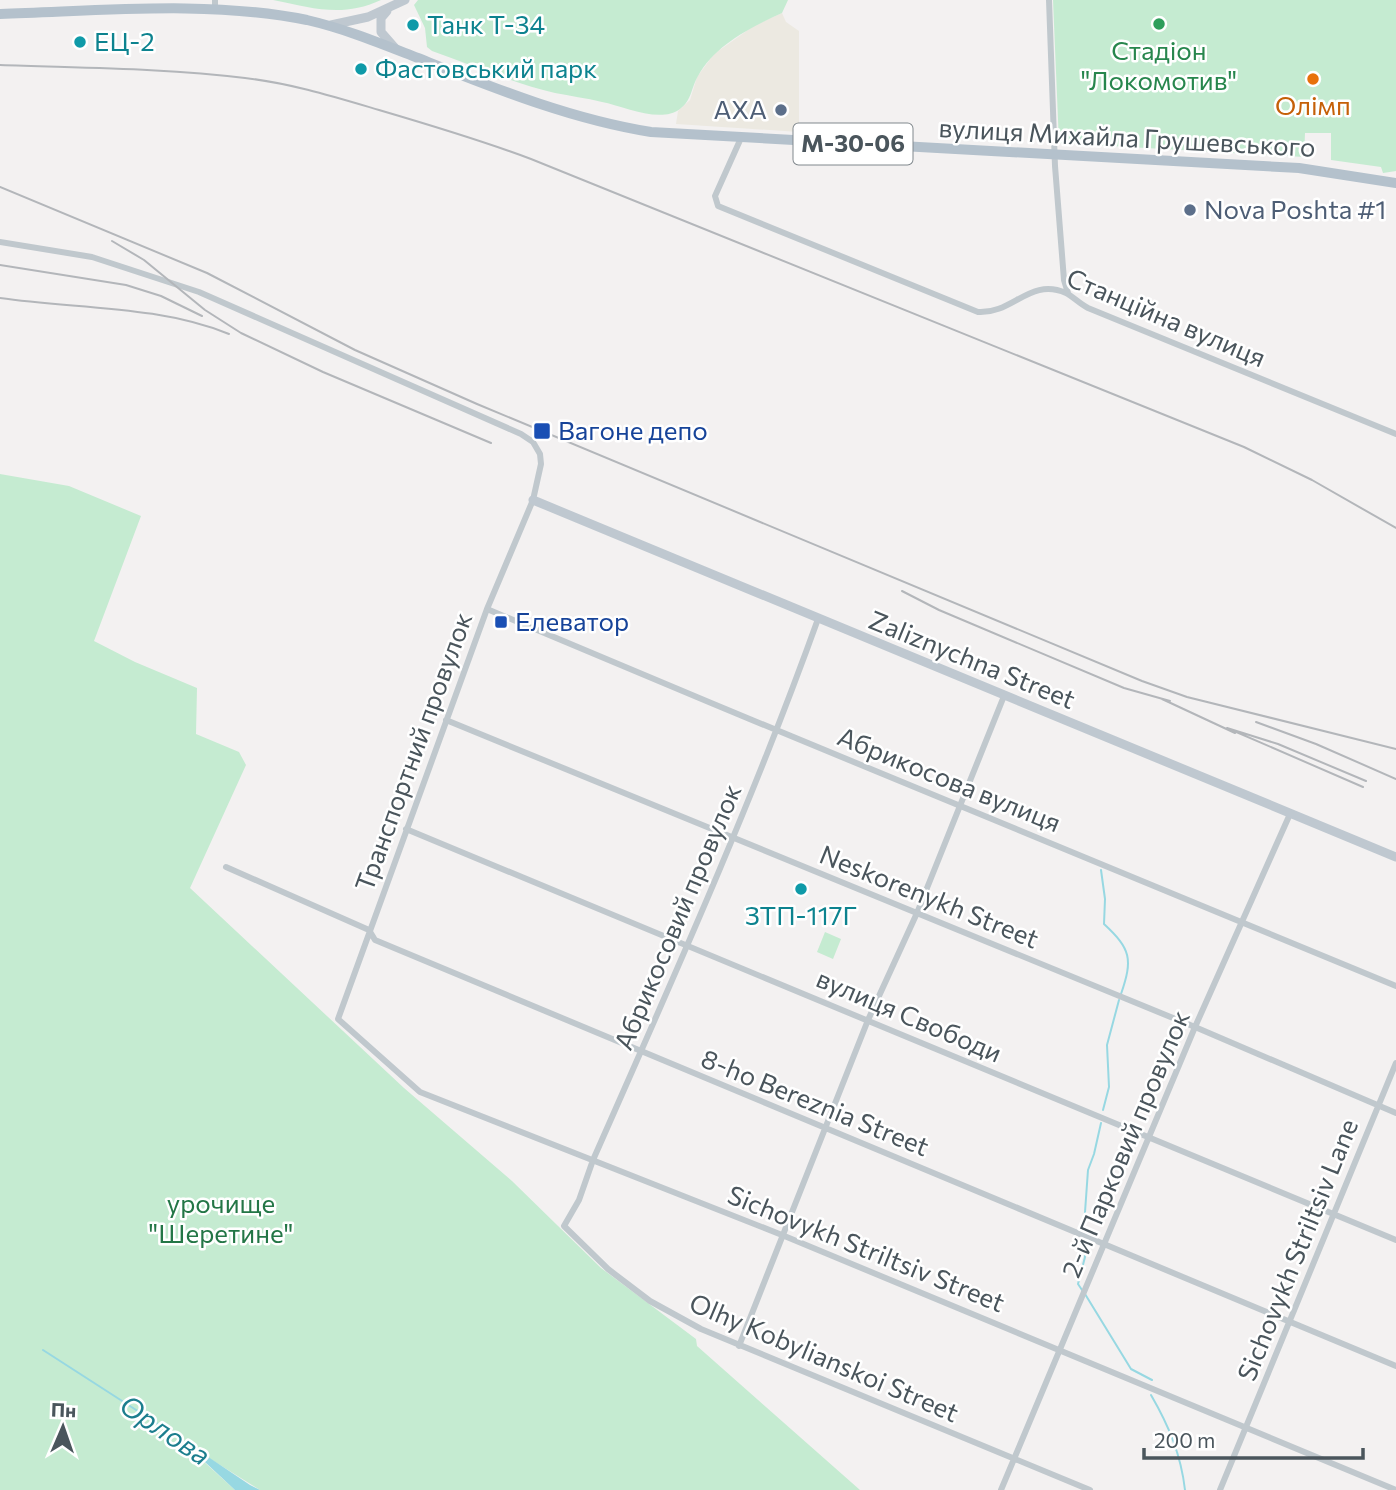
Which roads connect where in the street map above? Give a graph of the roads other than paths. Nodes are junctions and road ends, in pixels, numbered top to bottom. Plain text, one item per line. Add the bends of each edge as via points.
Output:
1 (61, 0) edge
2 (405, 0) edge
3 (1049, 0) edge
4 (215, 4) edge
5 (392, 6) junction
6 (61, 12) junction
7 (0, 14) edge
8 (327, 25) junction
9 (396, 49) junction
10 (741, 138) junction
11 (1054, 154) junction
12 (1396, 183) edge
13 (0, 242) edge
14 (1068, 293) junction
15 (1396, 434) edge
16 (533, 500) junction
17 (487, 609) junction
18 (818, 619) junction
19 (1004, 696) junction
20 (446, 720) junction
21 (777, 731) junction
22 (960, 804) junction
23 (1290, 814) junction
24 (406, 829) junction
25 (733, 838) junction
26 (1396, 857) edge
27 (226, 867) dead end
28 (916, 913) junction
29 (1242, 922) junction
30 (369, 930) junction
31 (686, 946) junction
32 (1396, 986) edge
33 (338, 1019) joint
34 (868, 1020) junction
35 (1195, 1027) junction
36 (640, 1053) junction
37 (1396, 1063) edge
38 (1378, 1105) junction
39 (1396, 1113) edge
40 (825, 1128) junction
41 (1149, 1137) junction
42 (593, 1160) junction
43 (1333, 1214) junction
44 (564, 1226) joint
45 (782, 1235) junction
46 (1396, 1240) edge
47 (1105, 1243) junction
48 (1290, 1322) junction
49 (739, 1346) junction
50 (1060, 1350) junction
51 (1396, 1366) edge
52 (1247, 1428) junction
53 (1013, 1459) junction
54 (1001, 1490) edge
55 (1090, 1490) edge
56 (1220, 1490) edge
57 (1396, 1490) edge

1 - 6 street
2 - 5 street
3 - 11 street
4 - 6 main road, М-30-06
4 - 8 main road, М-30-06
5 - 8 street via 368,17
5 - 9 street via 380,24 384,38
6 - 7 main road, М-30-06
8 - 9 main road, вулиця Михайла Грушевського / М-30-06
9 - 10 main road, вулиця Михайла Грушевського / М-30-06 via 595,121 651,132
10 - 11 main road, вулиця Михайла Грушевського / М-30-06
10 - 14 street, Станційна вулиця via 715,196 718,206 978,312 1000,309 1037,289
11 - 12 main road, вулиця Михайла Грушевського / М-30-06 via 1309,169
11 - 14 street
13 - 16 street, Транспортний провулок via 92,257 199,292 521,434 540,454
14 - 15 street, Станційна вулиця via 1088,308
16 - 17 street, Транспортний провулок
16 - 18 street, Zaliznychna Street
17 - 20 street, Транспортний провулок
17 - 21 street, Абрикосова вулиця
18 - 19 street, Zaliznychna Street
18 - 21 street, Абрикосовий провулок
19 - 22 street
19 - 23 street, Zaliznychna Street
20 - 24 street, Транспортний провулок
20 - 25 street, Neskorenykh Street
21 - 22 street, Абрикосова вулиця
21 - 25 street, Абрикосовий провулок
22 - 28 street
22 - 29 street, Абрикосова вулиця
23 - 26 street, Zaliznychna Street
23 - 29 street, 2-й Парковий провулок
24 - 30 street, Транспортний провулок
24 - 31 street, вулиця Свободи
25 - 28 street, Neskorenykh Street
25 - 31 street, Абрикосовий провулок
27 - 30 street, 8-ho Bereznia Street
28 - 34 street
28 - 35 street, Neskorenykh Street
29 - 32 street, Абрикосова вулиця
29 - 35 street, 2-й Парковий провулок
30 - 33 street, Транспортний провулок
30 - 36 street, 8-ho Bereznia Street via 375,940
31 - 34 street, вулиця Свободи
31 - 36 street, Абрикосовий провулок
33 - 42 street, Sichovykh Striltsiv Street via 420,1092
34 - 40 street
34 - 41 street, вулиця Свободи
35 - 38 street, Neskorenykh Street
35 - 41 street, 2-й Парковий провулок
36 - 40 street, 8-ho Bereznia Street
36 - 42 street, Абрикосовий провулок
37 - 38 street, Sichovykh Striltsiv Lane
38 - 39 street, Neskorenykh Street
38 - 43 street, Sichovykh Striltsiv Lane
40 - 45 street
40 - 47 street, 8-ho Bereznia Street
41 - 43 street, вулиця Свободи
41 - 47 street, 2-й Парковий провулок
42 - 44 street, Абрикосовий провулок
42 - 45 street, Sichovykh Striltsiv Street
43 - 46 street, вулиця Свободи
43 - 48 street, Sichovykh Striltsiv Lane
44 - 49 street, Olhy Kobylianskoi Street via 650,1301
45 - 49 street
45 - 50 street, Sichovykh Striltsiv Street
47 - 48 street, 8-ho Bereznia Street
47 - 50 street, 2-й Парковий провулок
48 - 51 street, 8-ho Bereznia Street
48 - 52 street, Sichovykh Striltsiv Lane
49 - 53 street, Olhy Kobylianskoi Street
50 - 52 street, Sichovykh Striltsiv Street
50 - 53 street, 2-й Парковий провулок
52 - 56 street, Sichovykh Striltsiv Lane
52 - 57 street, Sichovykh Striltsiv Street
53 - 54 street, 2-й Парковий провулок
53 - 55 street, Olhy Kobylianskoi Street

